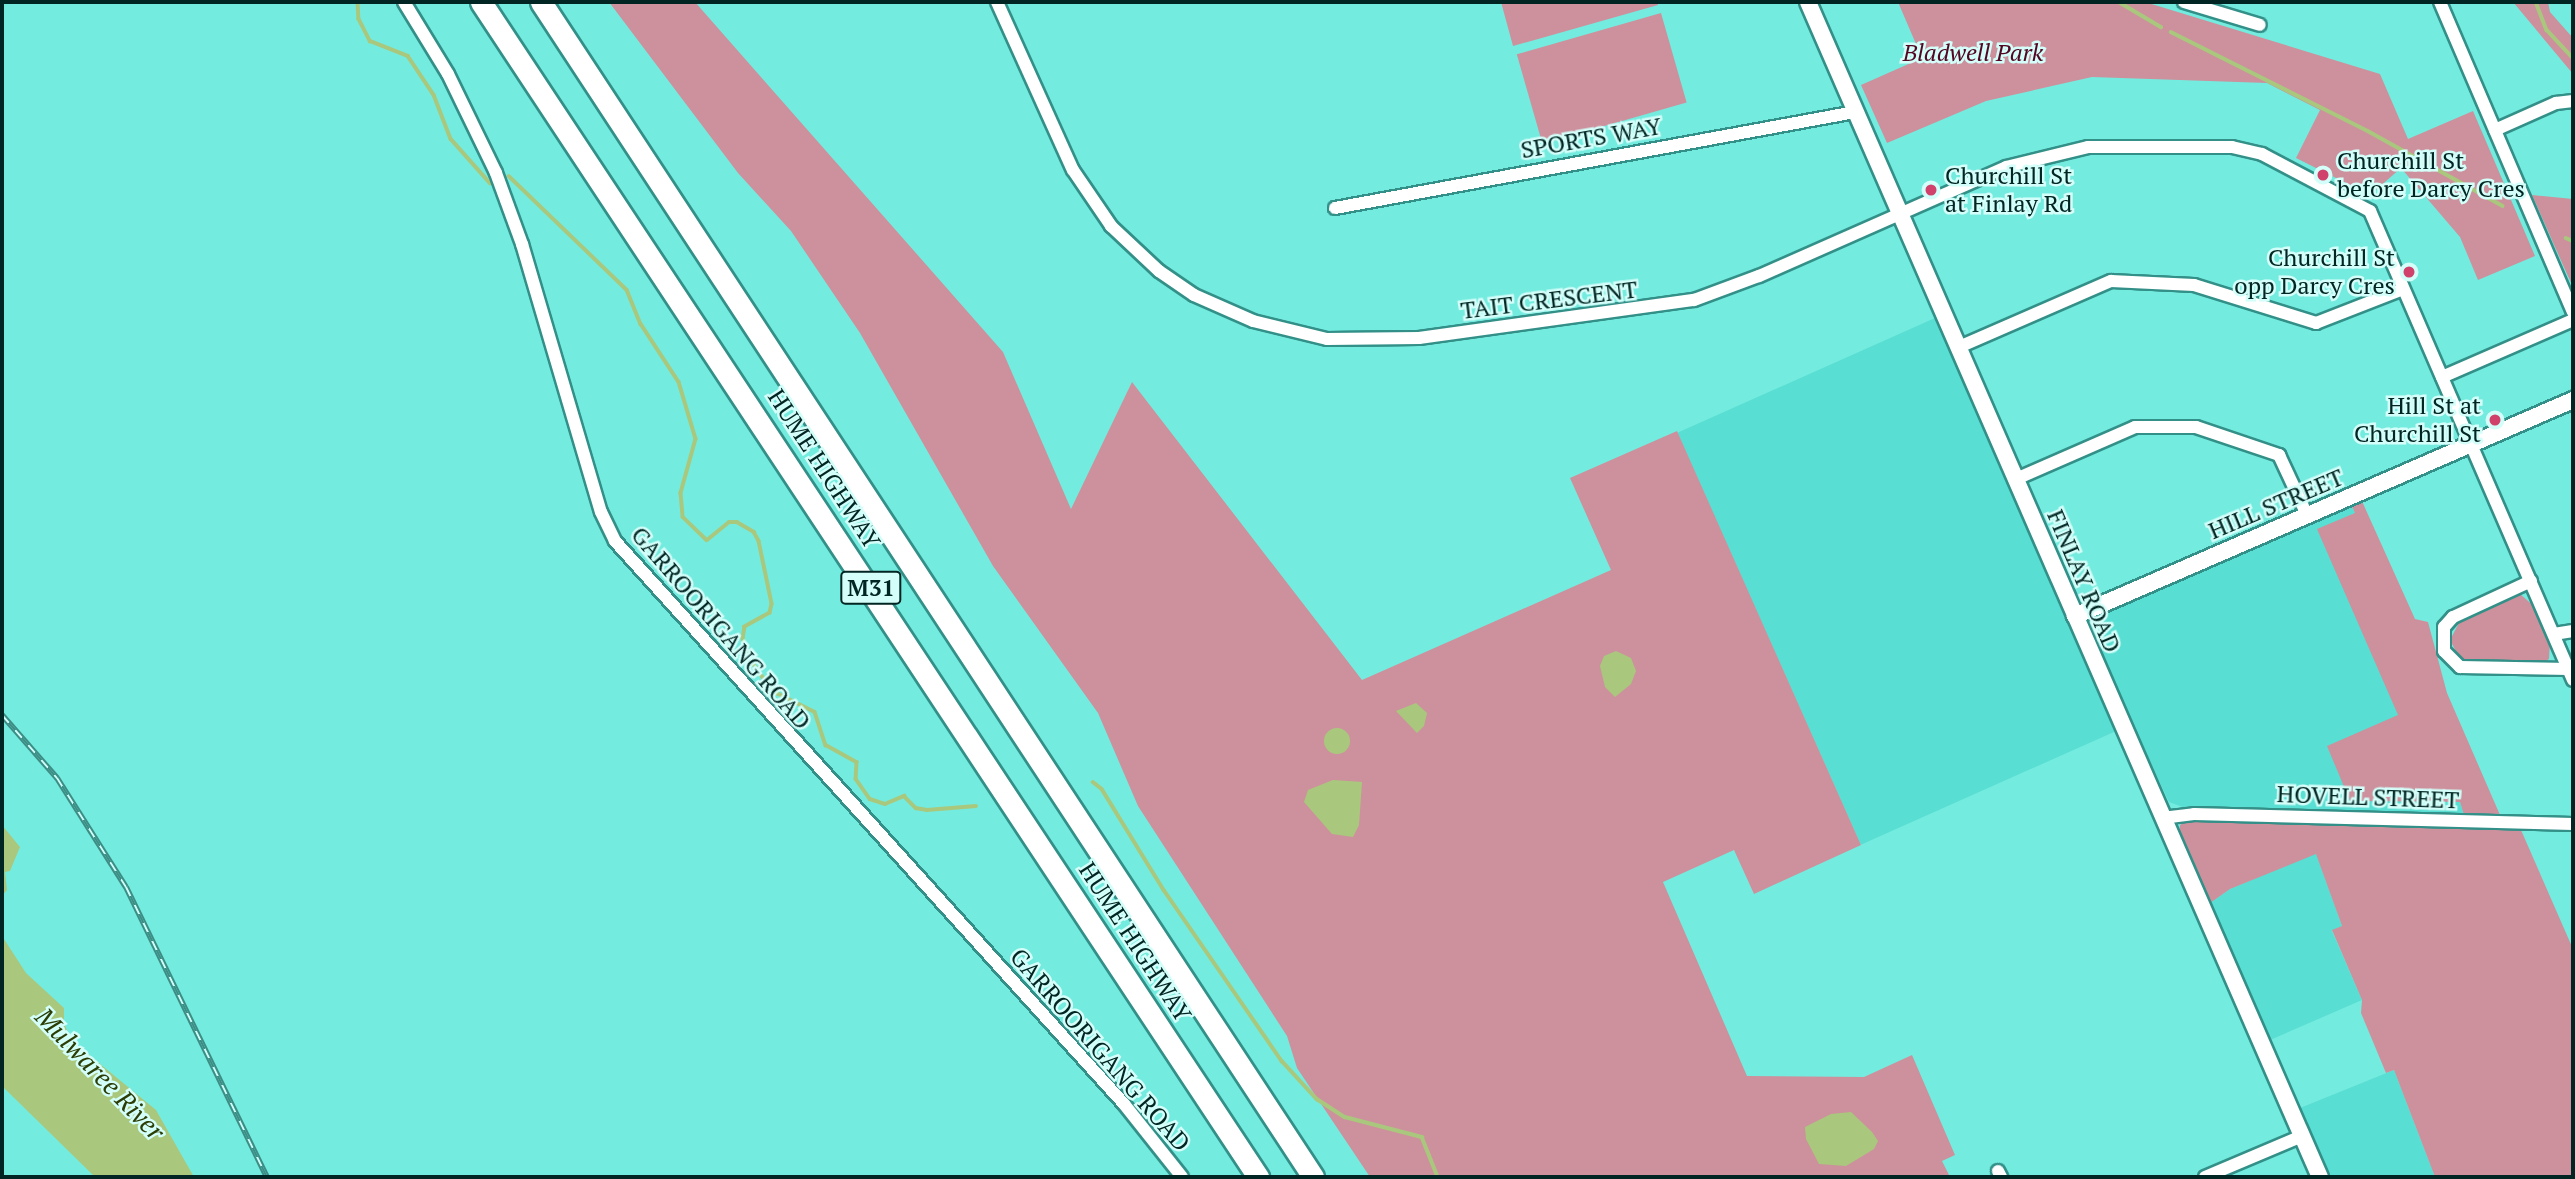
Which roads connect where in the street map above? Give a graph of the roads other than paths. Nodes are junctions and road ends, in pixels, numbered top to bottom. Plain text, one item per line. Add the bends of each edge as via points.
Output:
1 (404, 2) edge
2 (481, 2) edge
3 (541, 2) edge
4 (997, 2) edge
5 (1808, 2) edge
6 (2184, 2) edge
7 (2440, 2) edge
8 (2260, 25) dead end
9 (2573, 101) edge
10 (1855, 112) junction
11 (2495, 130) junction
12 (1335, 208) dead end
13 (1899, 213) junction
14 (2403, 289) junction
15 (2573, 312) edge
16 (2573, 320) edge
17 (1959, 347) junction
18 (2442, 377) junction
19 (2573, 400) edge
20 (2471, 444) junction
21 (2016, 479) junction
22 (2307, 515) junction
23 (2531, 581) junction
24 (2075, 616) junction
25 (2573, 631) edge
26 (2554, 634) junction
27 (2571, 674) edge
28 (2162, 818) junction
29 (2573, 824) edge
30 (2302, 1136) junction
31 (1182, 1177) edge
32 (1258, 1177) edge
33 (1313, 1177) edge
34 (2205, 1177) edge
35 (2320, 1177) edge

1 - 31 street, GARROORIGANG ROAD via 448,74 496,173 529,267 601,512 615,541 1124,1104
2 - 32 highway, HUME HIGHWAY / M31 via 576,139
3 - 33 highway, HUME HIGHWAY / M31
4 - 13 street, TAIT CRESCENT via 1056,138 1090,198 1135,250 1194,295 1229,313 1303,335 1367,341 1419,338 1694,300
5 - 10 street, FINLAY ROAD
6 - 8 street
7 - 11 street
9 - 11 street
10 - 12 street, SPORTS WAY
10 - 13 street, FINLAY ROAD
11 - 15 street
13 - 14 street, TAIT CRESCENT via 2006,167 2088,147 2249,148 2364,205
13 - 17 street, FINLAY ROAD
14 - 17 street via 2316,323 2194,285 2110,281
14 - 18 street, TAIT CRESCENT
16 - 18 street
17 - 21 street, FINLAY ROAD
18 - 20 street, TAIT CRESCENT
19 - 20 street, HILL STREET
20 - 22 street, HILL STREET
20 - 23 street, TAIT CRESCENT
21 - 22 street via 2135,427 2196,427 2279,455
21 - 24 street, FINLAY ROAD
22 - 24 street, HILL STREET
23 - 26 street, TAIT CRESCENT
23 - 27 street via 2453,617 2444,627 2444,651 2460,667
24 - 28 street, FINLAY ROAD
25 - 26 street
26 - 27 street, TAIT CRESCENT
28 - 29 street, HOVELL STREET via 2194,814
28 - 30 street, FINLAY ROAD
30 - 34 street
30 - 35 street, FINLAY ROAD

